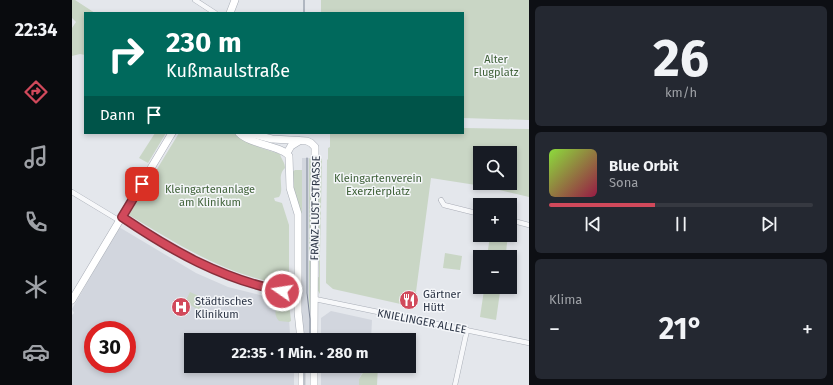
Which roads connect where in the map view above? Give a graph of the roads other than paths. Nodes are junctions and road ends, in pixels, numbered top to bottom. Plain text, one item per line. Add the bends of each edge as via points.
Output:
1 (195, 0) edge
2 (235, 0) edge
3 (213, 12) edge
4 (230, 12) edge
5 (171, 134) edge
6 (241, 134) edge
7 (252, 134) edge
8 (299, 141) junction
9 (287, 153) junction
10 (72, 192) edge
11 (441, 200) dead end
12 (473, 212) edge
13 (121, 219) junction
14 (517, 222) edge
15 (529, 225) edge
16 (282, 291) dead end
17 (315, 299) junction
18 (72, 300) edge
19 (467, 330) junction
20 (300, 333) edge
21 (314, 333) edge
22 (529, 343) edge
23 (302, 373) edge
24 (314, 373) edge
25 (302, 385) edge
26 (314, 385) edge
27 (455, 385) edge

1 - 3 street
2 - 4 street
5 - 13 street
6 - 9 street via 256,143
7 - 8 street, FRANZ-LUST-STRASSE
8 - 9 street via 291,146
8 - 17 street, FRANZ-LUST-STRASSE via 311,143 316,151
9 - 20 street, FRANZ-LUST-STRASSE via 290,188 298,214
10 - 13 street
11 - 12 street via 444,205
13 - 16 street via 202,265 236,279
13 - 18 street
14 - 15 street
17 - 19 street, KNIELINGER ALLEE
17 - 21 street, FRANZ-LUST-STRASSE
19 - 22 street, KNIELINGER ALLEE
19 - 27 street
23 - 25 street
24 - 26 street

